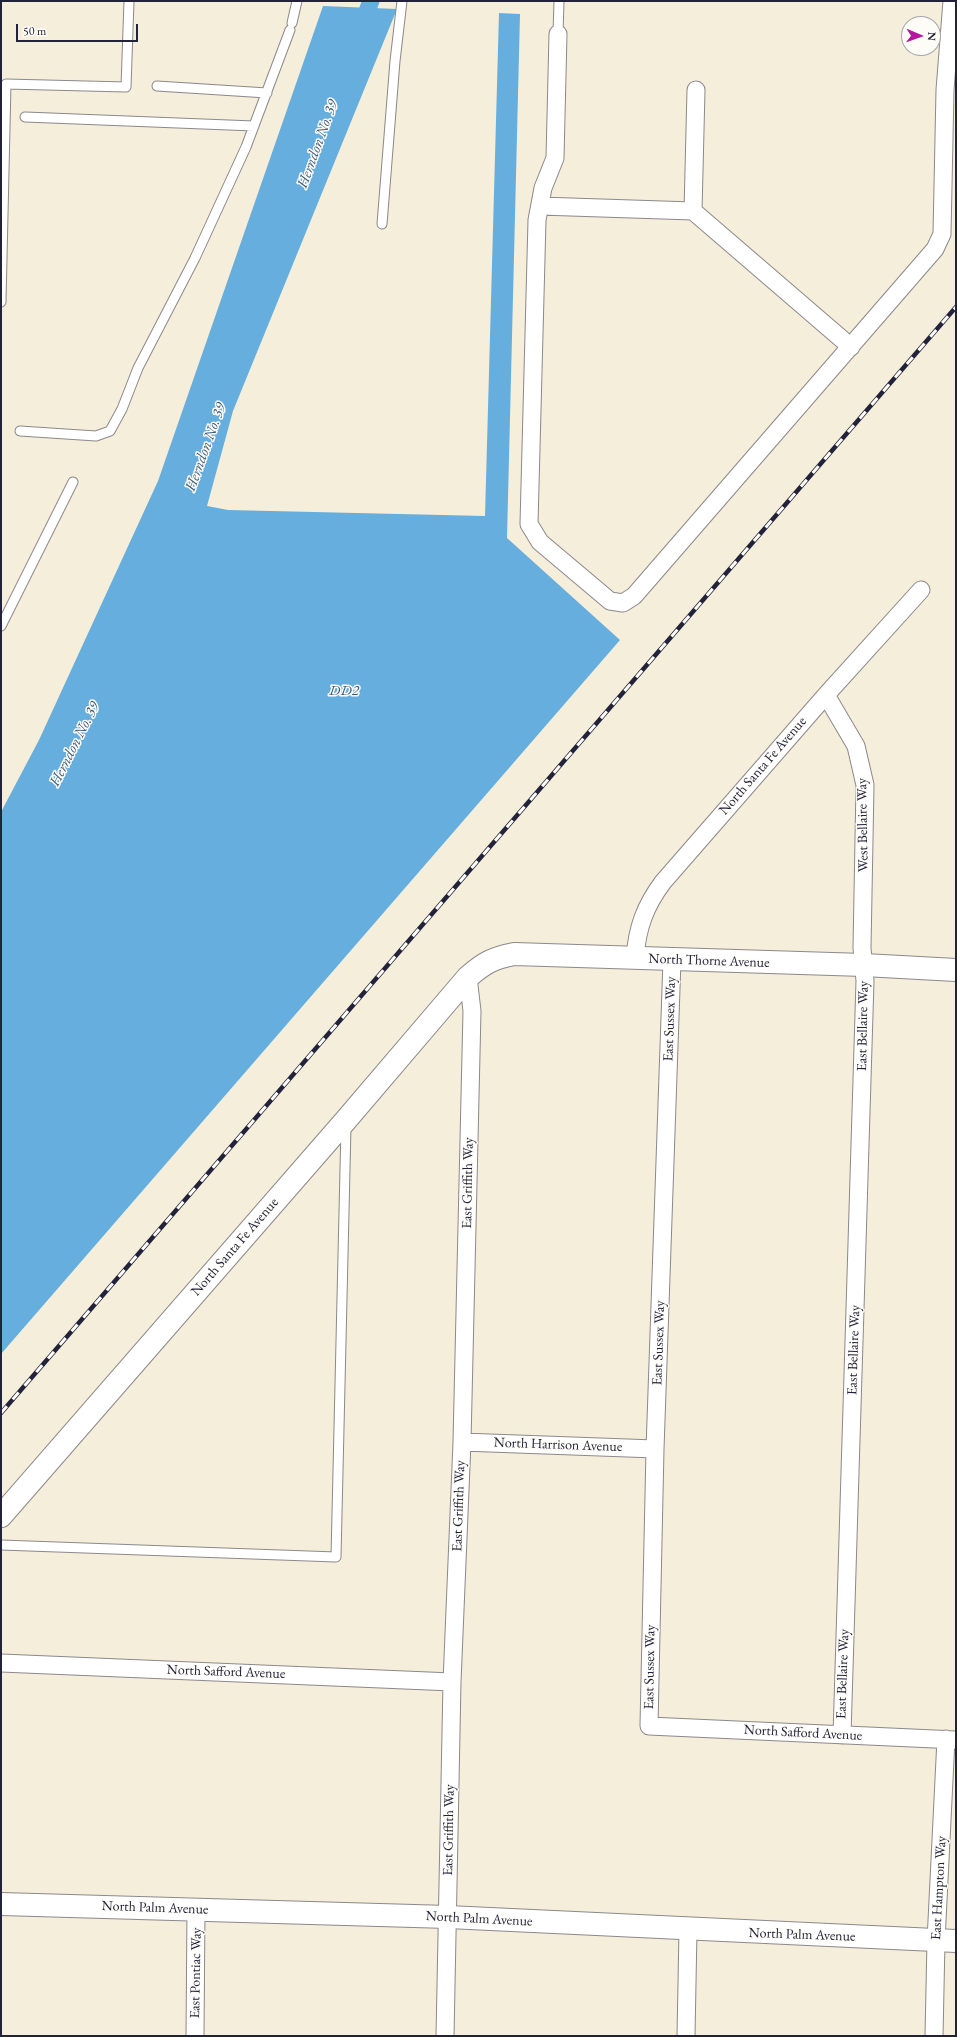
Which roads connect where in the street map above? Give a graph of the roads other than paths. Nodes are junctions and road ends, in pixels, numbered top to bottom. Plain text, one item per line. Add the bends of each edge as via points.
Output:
1 (297, 1) edge
2 (402, 1) edge
3 (559, 1) edge
4 (952, 1) edge
5 (129, 3) edge
6 (558, 34) joint
7 (4, 83) edge
8 (157, 86) dead end
9 (696, 90) dead end
10 (267, 93) junction
11 (25, 117) dead end
12 (254, 126) junction
13 (2, 187) edge
14 (540, 206) junction
15 (693, 210) junction
16 (382, 224) dead end
17 (1, 302) edge
18 (851, 347) junction
19 (20, 431) dead end
20 (73, 482) dead end
21 (921, 590) dead end
22 (1, 626) edge
23 (826, 695) junction
24 (635, 958) junction
25 (672, 960) junction
26 (864, 965) junction
27 (956, 970) edge
28 (468, 977) junction
29 (346, 1120) junction
30 (462, 1442) junction
31 (655, 1449) junction
32 (1, 1516) edge
33 (1, 1545) edge
34 (1, 1663) edge
35 (452, 1682) junction
36 (649, 1726) joint
37 (842, 1735) junction
38 (951, 1740) edge
39 (1, 1904) edge
40 (196, 1909) junction
41 (448, 1918) junction
42 (688, 1930) junction
43 (946, 1941) edge
44 (195, 2036) edge
45 (445, 2036) edge
46 (686, 2036) edge
47 (934, 2036) edge

1 - 10 lane via 291,26
2 - 16 lane
3 - 6 lane
4 - 18 street via 945,90 942,234 935,249
5 - 7 lane via 126,87
6 - 14 street via 555,158 543,188
7 - 13 lane
8 - 10 lane
9 - 15 street
10 - 12 lane
11 - 12 lane
12 - 19 lane via 195,258 138,368 122,409 110,431 96,436
13 - 17 lane
14 - 15 street
14 - 18 street via 537,228 528,524 540,542 610,601 622,603 634,596
15 - 18 street
20 - 22 lane
21 - 23 street, North Santa Fe Avenue
23 - 24 street, North Santa Fe Avenue via 651,897 639,927
23 - 26 street, West Bellaire Way via 856,746 865,785 862,948
24 - 25 street, North Thorne Avenue
24 - 28 street, North Thorne Avenue via 514,954 483,964
25 - 26 street, North Thorne Avenue
25 - 31 street, East Sussex Way
26 - 27 street, North Thorne Avenue
26 - 37 street, East Bellaire Way
28 - 29 street, North Santa Fe Avenue
28 - 30 street, East Griffith Way via 472,1011
29 - 32 street, North Santa Fe Avenue
29 - 33 lane via 336,1557
30 - 31 street, North Harrison Avenue
30 - 35 street, East Griffith Way
31 - 36 street, East Sussex Way
34 - 35 street, North Safford Avenue
35 - 41 street, East Griffith Way
36 - 37 street, North Safford Avenue
37 - 38 street, North Safford Avenue
38 - 43 street, East Hampton Way
39 - 40 street, North Palm Avenue
40 - 41 street, North Palm Avenue
40 - 44 street, East Pontiac Way
41 - 42 street, North Palm Avenue
41 - 45 street, East Griffith Way
42 - 43 street, North Palm Avenue
42 - 46 street
43 - 47 street, East Hampton Way

